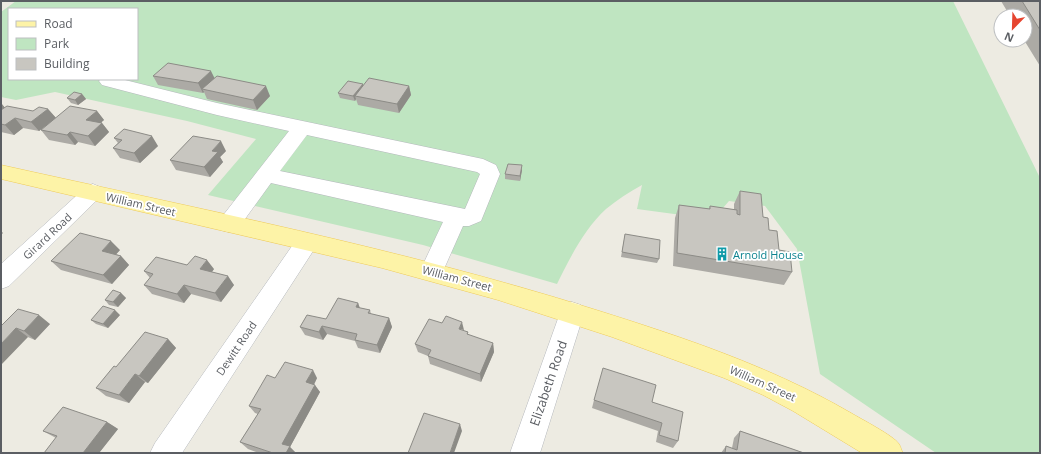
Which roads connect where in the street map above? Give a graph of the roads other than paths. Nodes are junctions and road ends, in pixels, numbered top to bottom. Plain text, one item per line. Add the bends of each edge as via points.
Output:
1 (108, 81) dead end
2 (302, 128) junction
3 (1, 172) edge
4 (267, 175) junction
5 (92, 192) junction
6 (456, 217) junction
7 (229, 224) junction
8 (307, 242) junction
9 (432, 271) junction
10 (1, 279) edge
11 (572, 313) junction
12 (165, 453) edge
13 (525, 453) edge
14 (888, 453) edge

1 - 2 street
2 - 4 street
2 - 6 street via 483,166 490,174 473,215 470,218
3 - 5 main road, William Street
4 - 6 street
4 - 7 street
5 - 7 main road, William Street
5 - 10 street, Girard Road
6 - 9 street
7 - 8 main road, William Street
8 - 9 main road, William Street
8 - 12 street, Dewitt Road
9 - 11 main road, William Street
11 - 13 street, Elizabeth Road
11 - 14 main road, William Street via 755,378 813,407

